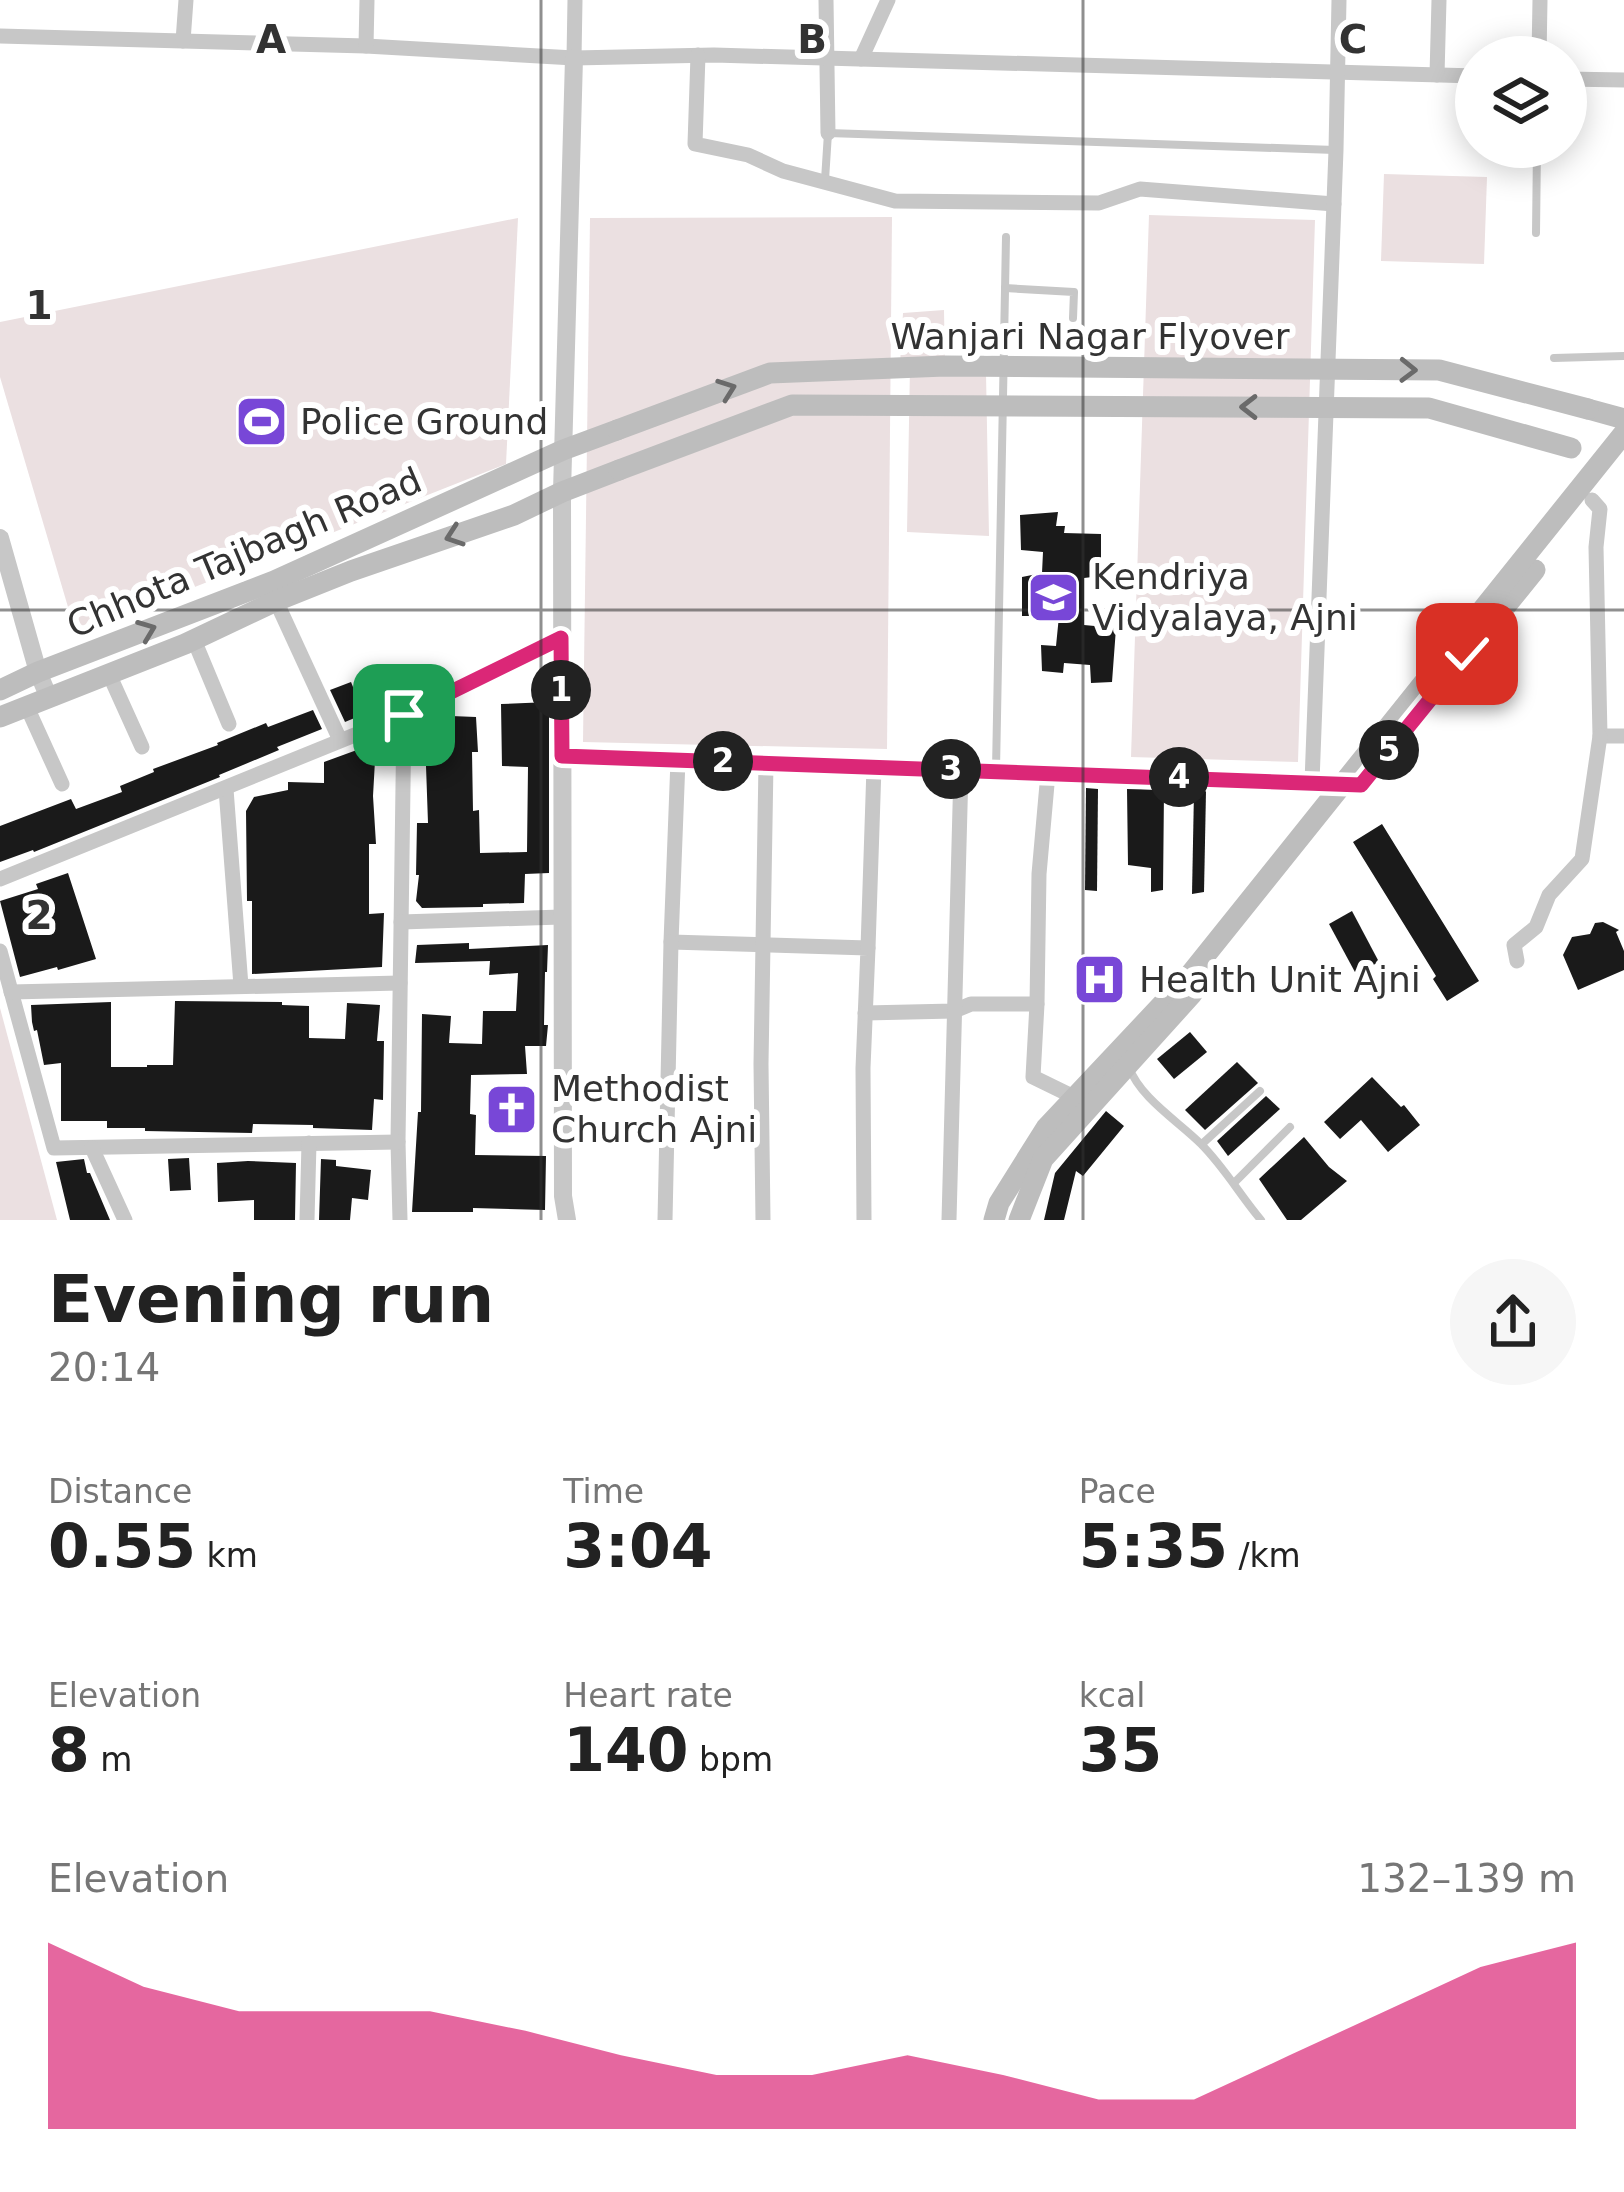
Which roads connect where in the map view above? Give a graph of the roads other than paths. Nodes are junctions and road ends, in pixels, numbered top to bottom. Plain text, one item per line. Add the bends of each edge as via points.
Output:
1 (186, 0) edge
2 (367, 0) edge
3 (575, 0) edge
4 (826, 0) edge
5 (888, 0) edge
6 (1339, 0) edge
7 (1439, 0) edge
8 (1540, 0) edge
9 (0, 36) edge
10 (1539, 36) edge
11 (183, 41) junction
12 (367, 46) junction
13 (698, 55) junction
14 (574, 58) junction
15 (826, 58) junction
16 (861, 59) junction
17 (1338, 73) junction
18 (1437, 75) junction
19 (1455, 75) edge
20 (1587, 79) edge
21 (1624, 80) edge
22 (828, 133) junction
23 (1336, 150) junction
24 (1537, 168) edge
25 (825, 182) junction
26 (1334, 204) junction
27 (1536, 233) dead end
28 (1006, 237) dead end
29 (1005, 288) junction
30 (1073, 318) dead end
31 (1624, 356) edge
32 (1553, 358) dead end
33 (1624, 419) edge
34 (1624, 433) edge
35 (563, 450) junction
36 (1616, 459) edge
37 (562, 492) junction
38 (1592, 500) junction
39 (1, 545) edge
40 (276, 602) junction
41 (561, 638) junction
42 (194, 640) junction
43 (38, 672) junction
44 (109, 674) junction
45 (0, 690) edge
46 (38, 702) junction
47 (404, 715) junction
48 (0, 717) edge
49 (230, 724) dead end
50 (1600, 736) junction
51 (1624, 736) edge
52 (340, 740) junction
53 (142, 747) dead end
54 (562, 756) junction
55 (677, 760) junction
56 (766, 763) junction
57 (874, 766) junction
58 (961, 770) junction
59 (996, 771) junction
60 (1048, 773) junction
61 (1312, 782) junction
62 (62, 784) dead end
63 (1353, 784) junction
64 (226, 789) junction
65 (0, 878) edge
66 (561, 916) junction
67 (401, 922) junction
68 (671, 942) junction
69 (764, 945) junction
70 (868, 948) junction
71 (0, 951) edge
72 (1517, 961) dead end
73 (400, 983) junction
74 (241, 986) junction
75 (11, 992) junction
76 (1037, 1004) junction
77 (954, 1011) junction
78 (865, 1013) junction
79 (1128, 1066) junction
80 (1260, 1090) dead end
81 (1074, 1097) junction
82 (1290, 1127) dead end
83 (398, 1142) junction
84 (309, 1143) junction
85 (1202, 1144) junction
86 (92, 1148) junction
87 (1235, 1182) junction
88 (125, 1220) edge
89 (307, 1220) edge
90 (400, 1220) edge
91 (568, 1220) edge
92 (665, 1220) edge
93 (764, 1220) edge
94 (864, 1220) edge
95 (949, 1220) edge
96 (994, 1220) edge
97 (1019, 1220) edge
98 (1261, 1220) edge

1 - 11 street
2 - 12 street
3 - 14 street
4 - 15 street
5 - 16 street
6 - 17 street
7 - 18 street
8 - 10 street
9 - 11 street
11 - 12 street
12 - 14 street
13 - 14 street
13 - 15 street
13 - 25 street via 695,144
14 - 35 street
15 - 16 street
15 - 22 street
16 - 17 street
17 - 18 street
17 - 23 street
18 - 19 street
20 - 21 street
22 - 23 lane
22 - 25 lane
23 - 26 street
24 - 27 lane
25 - 26 street via 895,201 1099,202 1140,189
26 - 61 street
28 - 29 lane
29 - 30 lane via 1074,292
29 - 59 lane
31 - 32 lane
35 -> 33 main road, Wanjari Nagar Flyover, bridge via 770,373 945,366 1438,370
34 - 36 main road
35 - 37 street
43 -> 35 main road, Chhota Tajbagh Road via 274,581
36 -> 37 main road, Wanjari Nagar Flyover, bridge via 1429,408 792,404
36 - 38 main road
36 - 63 main road
37 -> 40 main road, Wanjari Nagar Flyover
37 - 41 street
38 - 50 street via 1600,509
38 - 63 main road
39 - 43 street
40 - 42 main road, Wanjari Nagar Flyover
40 - 52 street
41 - 47 street
41 - 54 street
42 - 44 main road, Wanjari Nagar Flyover
42 - 49 street
43 - 45 main road, Chhota Tajbagh Road
43 - 46 street
44 - 46 main road, Wanjari Nagar Flyover
44 - 53 street
46 - 48 main road, Wanjari Nagar Flyover
46 - 62 street
47 - 52 street
47 - 67 street
50 - 51 street
50 - 72 street via 1582,859 1549,895 1536,927 1514,945
52 - 64 street
54 - 55 street
54 - 66 street
55 - 56 street
55 - 68 street
56 - 57 street
56 - 69 street
57 - 58 street
57 - 70 street
58 - 59 street
58 - 77 street
59 - 60 street
60 - 61 street
60 - 76 street
61 - 63 street
63 - 79 main road via 1214,968
63 - 81 main road
64 - 65 street
64 - 74 street
66 - 67 street
66 - 91 street
67 - 73 street
68 - 69 street
68 - 92 street
69 - 70 street
69 - 93 street
70 - 78 street
71 - 75 street
73 - 74 street
73 - 83 street
74 - 75 street
75 - 86 street via 54,1148
76 - 77 street
76 - 81 street via 1033,1077
77 - 78 street
77 - 95 street
78 - 94 street
79 - 85 lane
79 - 97 main road via 1043,1159
80 - 85 lane
81 - 96 main road via 1024,1161
82 - 87 lane
83 - 84 street
83 - 90 street
84 - 86 street
84 - 89 street
85 - 87 lane
86 - 88 street
87 - 98 lane

